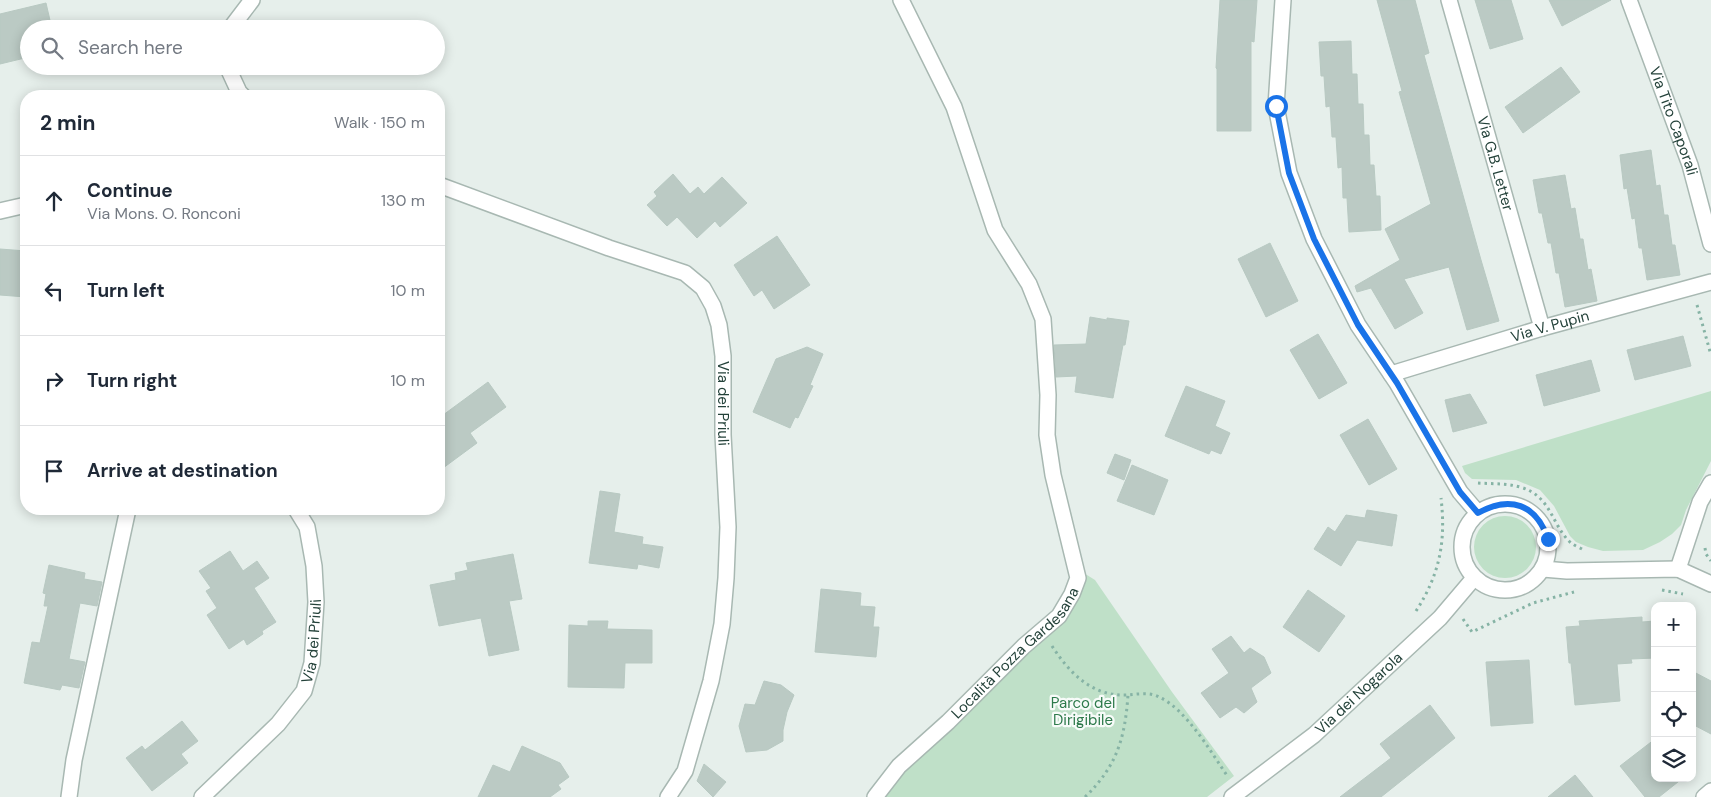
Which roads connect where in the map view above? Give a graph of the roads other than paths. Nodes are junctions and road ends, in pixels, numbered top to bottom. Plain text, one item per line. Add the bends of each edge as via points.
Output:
1 (252, 0) edge
2 (901, 0) edge
3 (1284, 0) edge
4 (1449, 0) edge
5 (1629, 0) edge
6 (237, 20) edge
7 (231, 75) edge
8 (238, 90) edge
9 (445, 187) edge
10 (20, 206) edge
11 (0, 210) edge
12 (1711, 244) edge
13 (1711, 282) edge
14 (1542, 328) junction
15 (1391, 374) junction
16 (1711, 483) edge
17 (1478, 513) junction
18 (127, 515) edge
19 (299, 515) edge
20 (1544, 569) junction
21 (1678, 569) junction
22 (1474, 578) junction
23 (1711, 584) edge
24 (1711, 791) edge
25 (1235, 794) edge
26 (69, 797) edge
27 (202, 797) edge
28 (668, 797) edge
29 (874, 797) edge
30 (1704, 797) edge

1 - 6 street
2 - 29 street, Località Pozza Gardesana via 954,107 995,230 1029,284 1042,319 1048,395 1047,435 1053,475 1078,578 1059,616 899,766
3 - 15 street via 1276,106 1289,173 1314,239 1358,325
4 - 14 street, Via G.B. Letter
5 - 12 street, Via Tito Caporali via 1690,165
7 - 8 street
9 - 28 street, Via dei Priuli via 685,273 703,288 713,306 724,356 723,435 728,527 722,624 711,681 685,771
10 - 11 street
13 - 14 street, Via V. Pupin
14 - 15 street, Via V. Pupin
15 - 17 street via 1460,492
16 - 21 street via 1700,502
17 - 20 street via 1506,503 1534,514 1548,539
17 - 22 street via 1469,522 1461,545 1462,557
18 - 26 street via 74,760
19 - 27 street, Via dei Priuli via 306,527 314,566 316,602 312,663 304,692 278,724
20 - 21 street
20 - 22 street via 1524,587 1511,590 1485,586
21 - 23 street
22 - 25 street, Via dei Nogarola via 1440,618 1314,735
24 - 30 street

